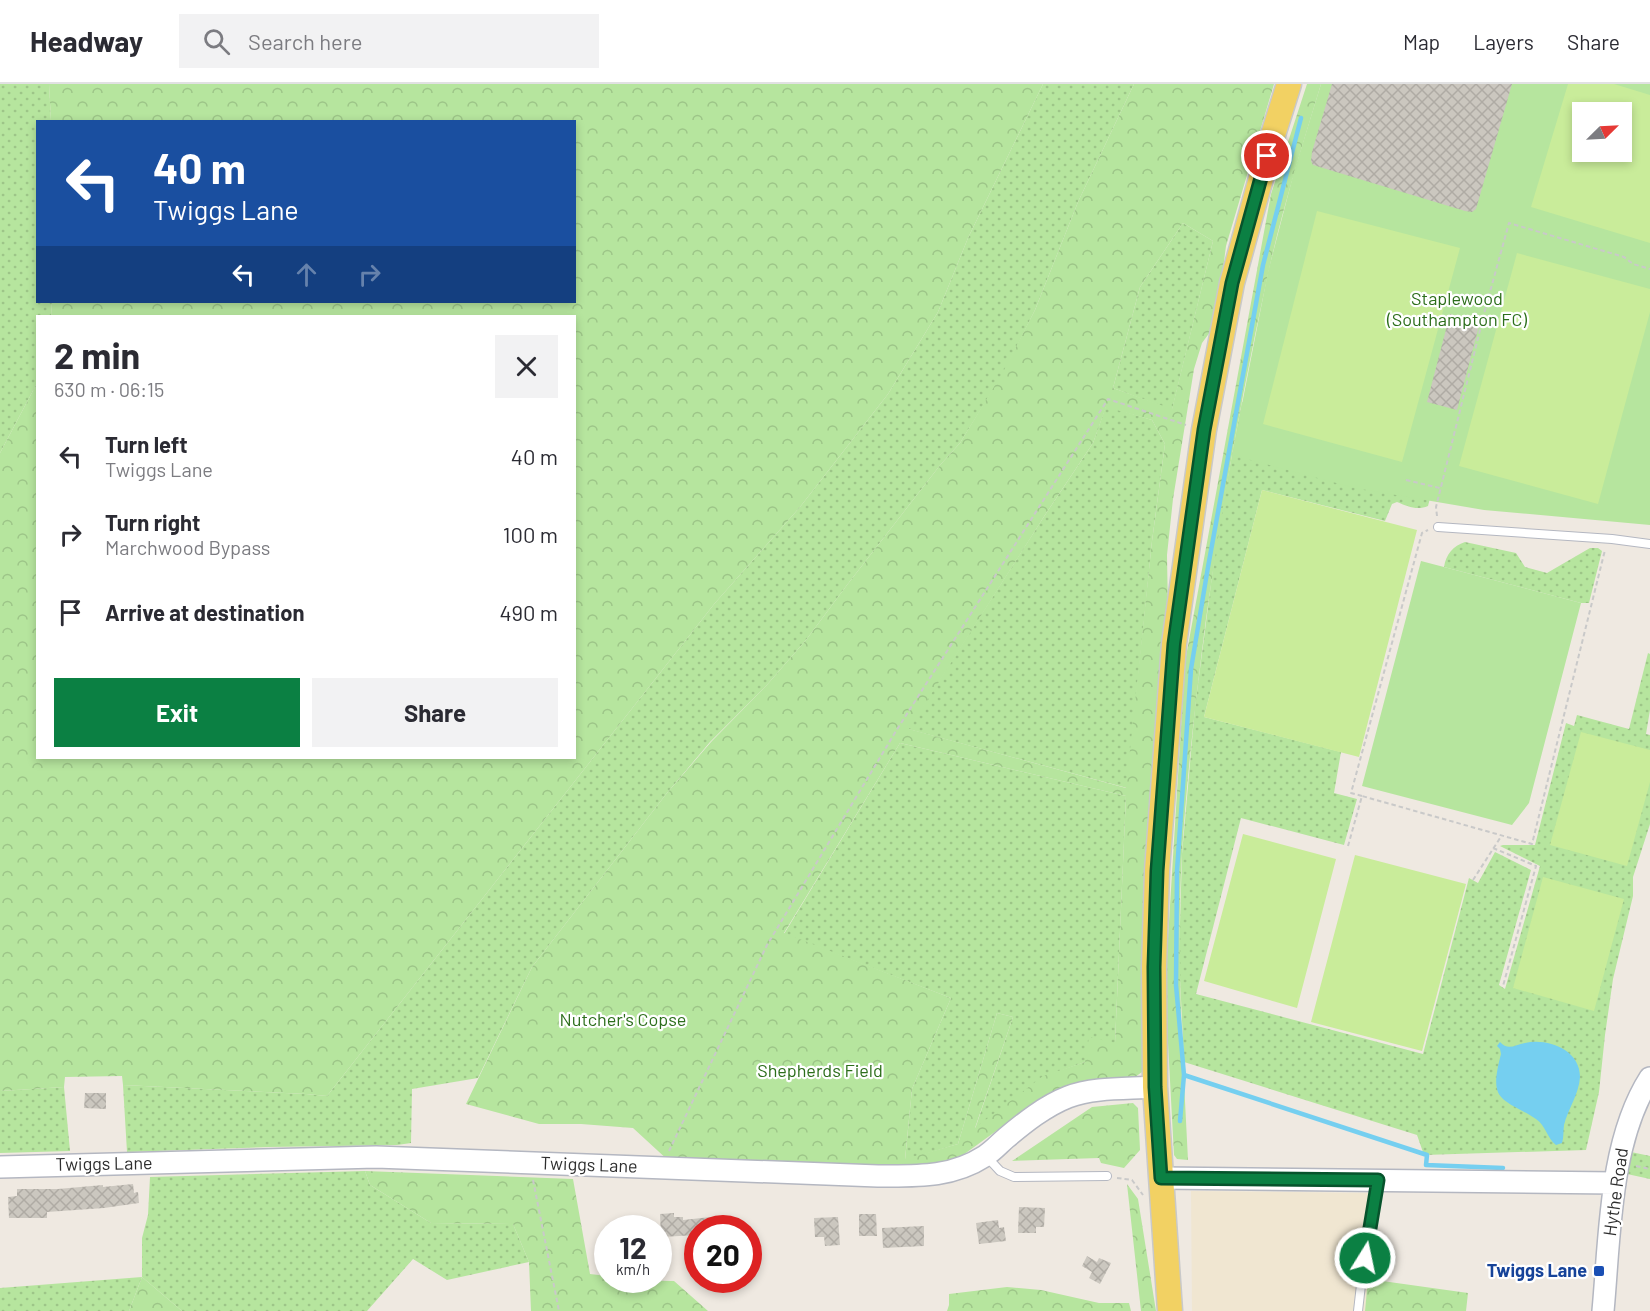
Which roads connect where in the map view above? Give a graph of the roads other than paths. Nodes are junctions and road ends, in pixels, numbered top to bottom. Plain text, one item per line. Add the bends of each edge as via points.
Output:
1 (1289, 84) edge
2 (1438, 526) road end
3 (1650, 544) edge
4 (1650, 1078) edge
5 (1155, 1087) junction
6 (986, 1156) junction
7 (0, 1167) edge
8 (1107, 1176) dead end
9 (1161, 1178) junction
10 (1378, 1180) junction
11 (1615, 1183) junction
12 (1170, 1311) edge
13 (1358, 1311) edge
14 (1603, 1311) edge

1 - 5 main road via 1232,283 1204,430 1174,644 1158,859
2 - 3 lane
4 - 11 street, Hythe Road via 1626,1128
5 - 6 street, Twiggs Lane via 1068,1097 1044,1109
5 - 9 main road
6 - 7 street, Twiggs Lane via 966,1167 934,1175 878,1176 376,1157
6 - 8 lane via 999,1171 1014,1177
9 - 10 street
9 - 12 main road
10 - 11 street
10 - 13 lane
11 - 14 street, Hythe Road

